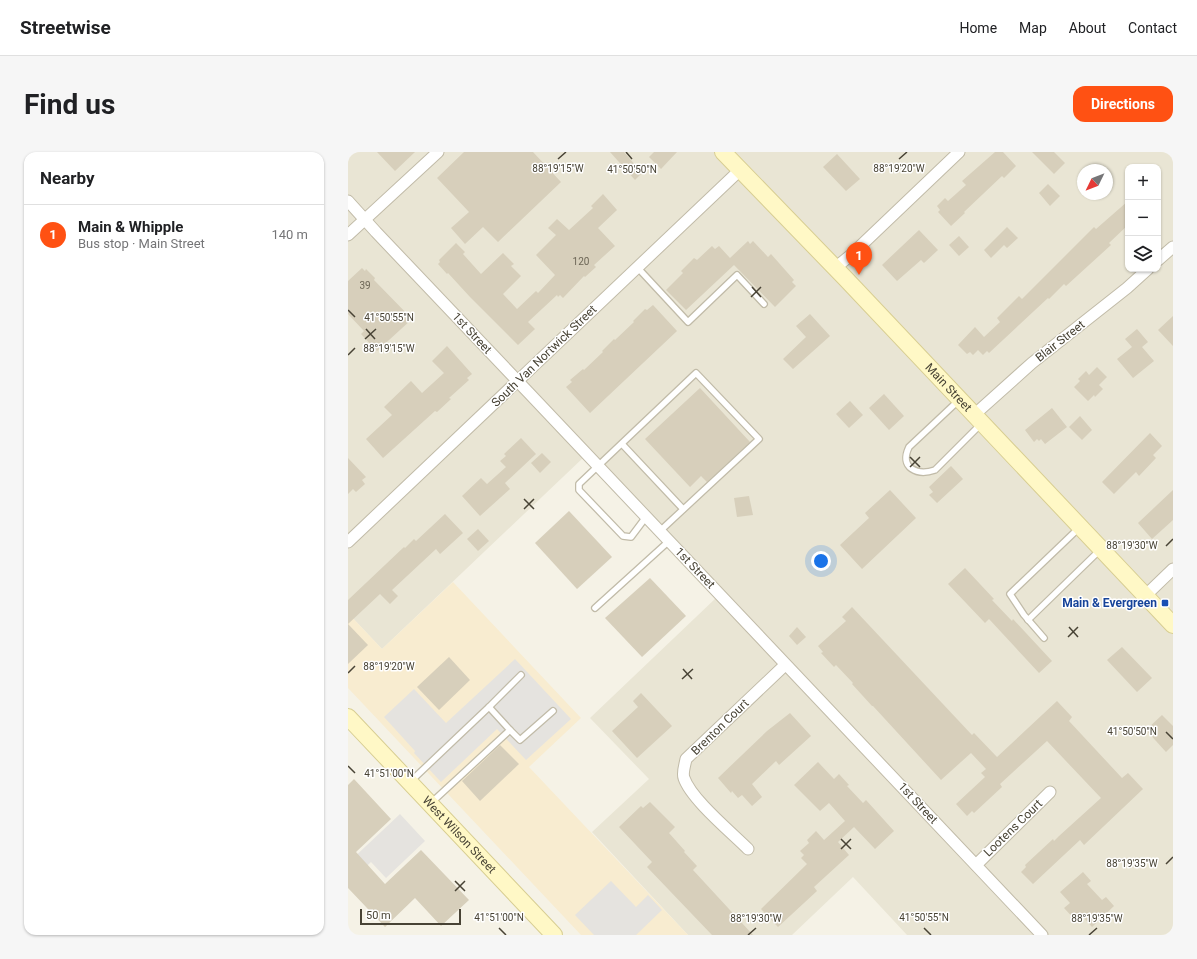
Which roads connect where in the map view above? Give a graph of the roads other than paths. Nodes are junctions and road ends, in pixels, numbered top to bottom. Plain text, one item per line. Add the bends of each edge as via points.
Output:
1 (438, 152) edge
2 (723, 152) edge
3 (959, 152) edge
4 (740, 170) junction
5 (348, 201) edge
6 (365, 218) junction
7 (348, 235) edge
8 (1173, 247) edge
9 (1161, 257) edge
10 (637, 267) junction
11 (835, 268) junction
12 (1145, 272) edge
13 (764, 304) dead end
14 (518, 381) junction
15 (960, 399) junction
16 (978, 419) junction
17 (622, 444) junction
18 (598, 466) junction
19 (683, 509) junction
20 (646, 517) junction
21 (1080, 527) junction
22 (660, 531) junction
23 (669, 541) junction
24 (348, 542) edge
25 (1101, 549) junction
26 (1173, 569) edge
27 (1145, 596) junction
28 (595, 608) dead end
29 (1028, 620) junction
30 (1173, 625) edge
31 (1044, 638) dead end
32 (786, 665) junction
33 (521, 675) dead end
34 (489, 707) junction
35 (553, 711) dead end
36 (348, 717) edge
37 (510, 730) junction
38 (410, 782) junction
39 (1050, 792) dead end
40 (430, 804) junction
41 (748, 849) dead end
42 (976, 865) junction
43 (554, 935) edge
44 (1042, 935) edge

1 - 6 street
2 - 4 main road, Main Street
3 - 11 street
4 - 10 street, South Van Nortwick Street
4 - 11 main road, Main Street
5 - 6 street, 1st Street
6 - 7 street
6 - 14 street, 1st Street
8 - 9 street
10 - 13 lane via 688,322 737,276
10 - 14 street, South Van Nortwick Street
11 - 15 main road, Main Street
12 - 16 street, Blair Street via 1032,363
14 - 18 street, 1st Street
14 - 24 street, South Van Nortwick Street
15 - 16 main road, Main Street
15 - 16 lane via 909,447 905,459 911,468 928,473 935,470
16 - 21 main road, Main Street
17 - 18 lane
17 - 19 lane
17 - 19 lane via 696,373 759,439
18 - 20 street, 1st Street
18 - 20 lane via 579,484 579,490 623,536 631,537
19 - 22 lane
20 - 22 street, 1st Street
21 - 25 main road, Main Street
21 - 29 lane via 1010,594
22 - 23 street, 1st Street
23 - 28 lane
23 - 32 street, 1st Street
25 - 27 main road, Main Street
25 - 29 lane
26 - 27 street
27 - 30 main road, Main Street
29 - 31 lane
32 - 41 street, Brenton Court via 686,759 683,776 687,785 702,804
32 - 42 street, 1st Street
33 - 34 lane
34 - 37 lane
34 - 38 lane
35 - 37 lane via 520,740
36 - 38 main road, West Wilson Street
37 - 40 lane
38 - 40 main road, West Wilson Street
39 - 42 street, Lootens Court
40 - 43 main road, West Wilson Street
42 - 44 street, 1st Street

